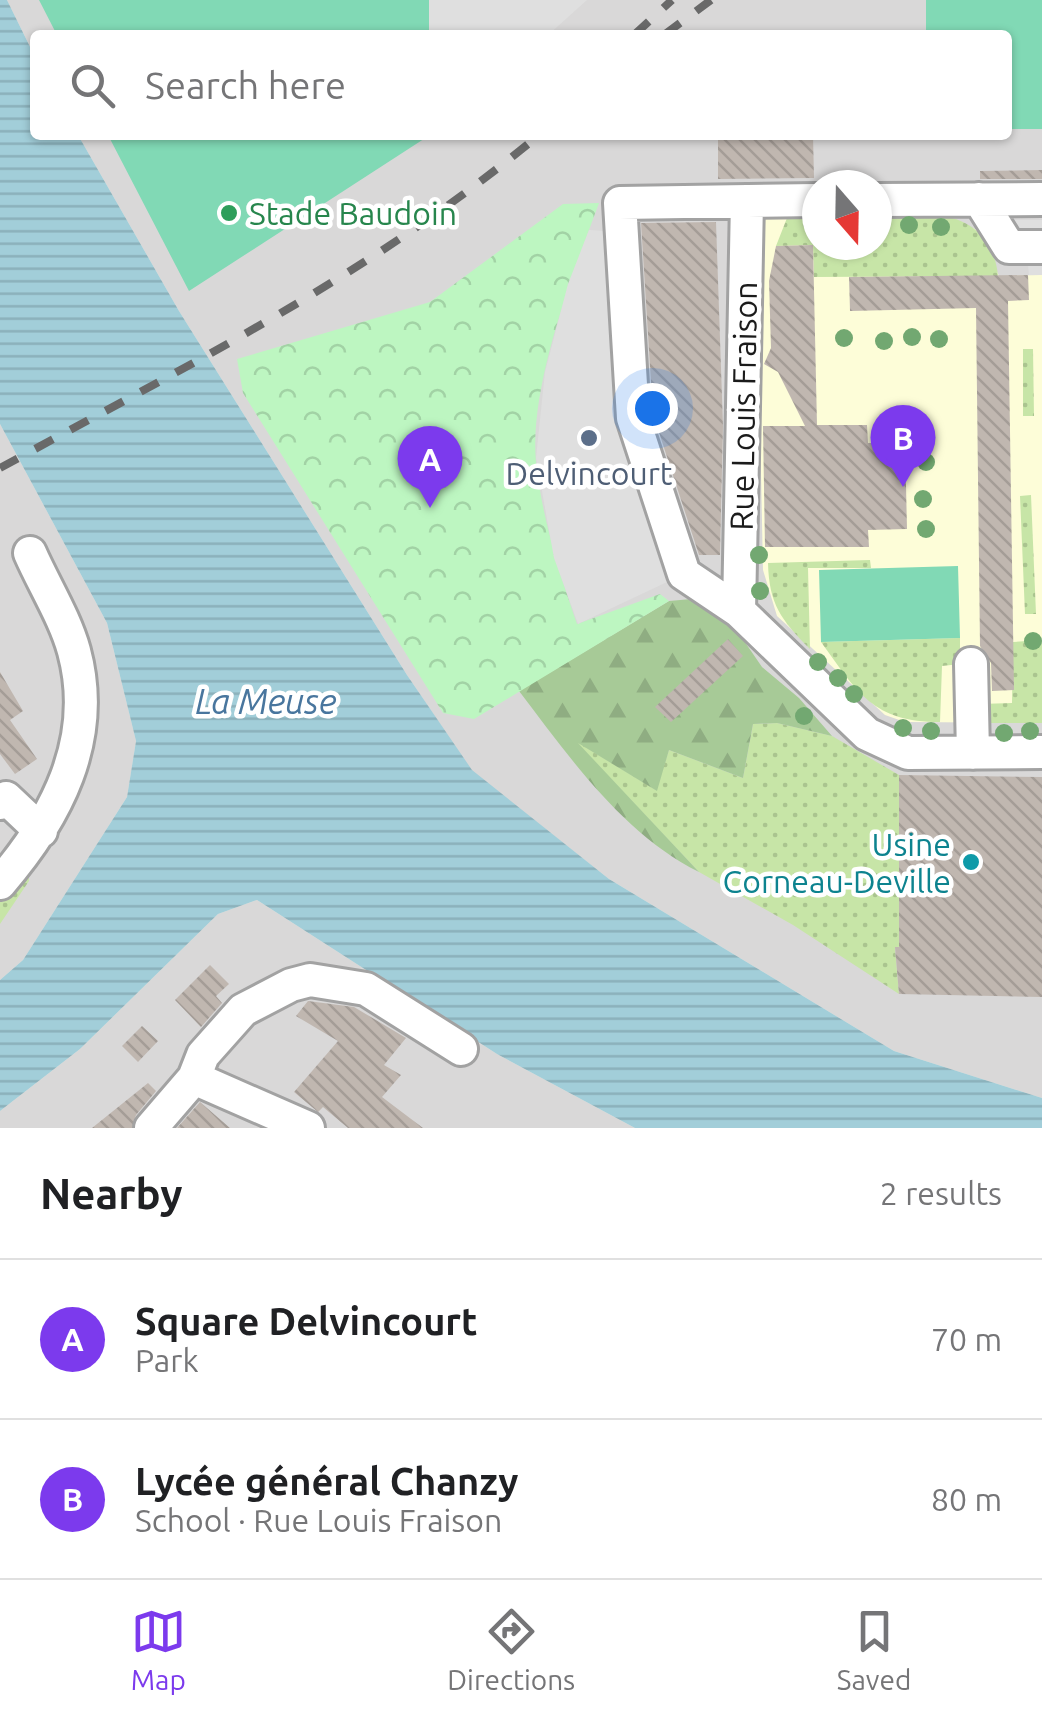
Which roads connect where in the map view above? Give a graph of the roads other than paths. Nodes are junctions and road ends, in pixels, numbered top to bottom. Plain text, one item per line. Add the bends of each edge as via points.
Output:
1 (979, 199) junction
2 (1042, 199) edge
3 (802, 200) edge
4 (892, 200) edge
5 (748, 201) junction
6 (1042, 247) edge
7 (30, 553) dead end
8 (739, 610) junction
9 (971, 664) dead end
10 (1042, 752) edge
11 (973, 753) junction
12 (0, 803) edge
13 (40, 831) junction
14 (0, 883) edge
15 (461, 1050) dead end
16 (194, 1078) junction
17 (150, 1128) edge
18 (308, 1128) edge

1 - 2 street
1 - 4 street
1 - 6 street via 1008,248
3 - 5 street
5 - 8 street, Rue Louis Fraison
5 - 8 street via 620,203 633,418 684,574
7 - 13 street via 74,650 81,691 76,755
8 - 11 street via 867,734 908,753
9 - 11 street
10 - 11 street
12 - 13 street via 6,798
13 - 14 street
15 - 16 street via 366,989 310,980 244,1010 203,1055
16 - 17 street
16 - 18 street

